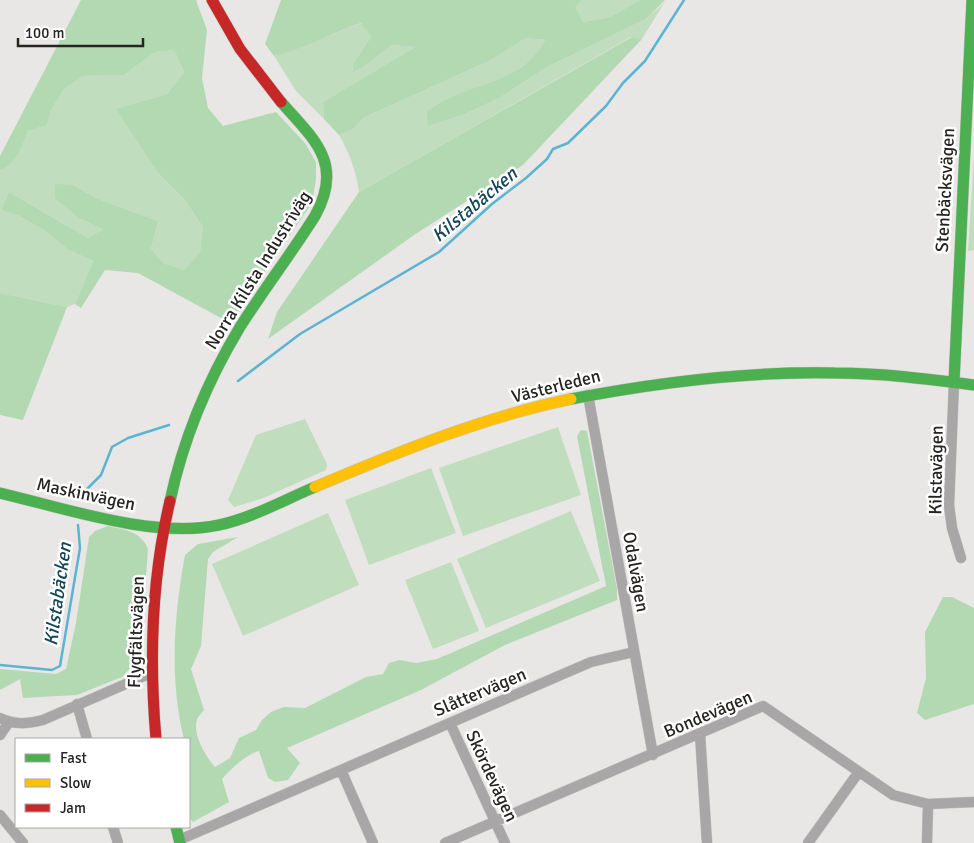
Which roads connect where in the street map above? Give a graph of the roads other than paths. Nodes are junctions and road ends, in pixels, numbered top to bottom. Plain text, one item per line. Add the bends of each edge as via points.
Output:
1 (212, 0) edge
2 (972, 0) edge
3 (954, 382) junction
4 (974, 385) edge
5 (588, 395) junction
6 (0, 493) edge
7 (164, 526) junction
8 (961, 558) dead end
9 (634, 652) junction
10 (151, 672) junction
11 (77, 704) junction
12 (5, 720) edge
13 (450, 723) junction
14 (700, 734) junction
15 (0, 735) edge
16 (87, 738) edge
17 (156, 738) edge
18 (653, 755) junction
19 (341, 770) junction
20 (858, 773) junction
21 (974, 802) edge
22 (928, 804) junction
23 (1, 818) edge
24 (495, 822) junction
25 (113, 828) edge
26 (176, 828) edge
27 (180, 841) edge
28 (23, 843) edge
29 (118, 843) edge
30 (374, 843) edge
31 (445, 843) edge
32 (505, 843) edge
33 (707, 843) edge
34 (808, 843) edge
35 (927, 843) edge

1 - 7 street, Norra Kilsta Industriväg via 244,56 316,144 328,172 327,187 315,216 236,336 212,381 185,444
2 - 3 street, Stenbäcksvägen
3 - 4 street, Västerleden
3 - 5 street, Västerleden via 855,372 765,372 678,380
3 - 8 street, Kilstavägen via 949,505
5 - 7 street, Västerleden via 439,437 226,523 199,527
5 - 9 street, Odalvägen
6 - 7 street, Maskinvägen via 140,524
7 - 10 street, Flygfältsvägen via 151,610
9 - 13 street, Slåttervägen via 591,662
9 - 18 street, Odalvägen
10 - 11 street
10 - 17 street, Flygfältsvägen
11 - 12 street via 26,724
11 - 16 street
12 - 15 street
13 - 19 street, Slåttervägen
13 - 24 street, Skördevägen
14 - 18 street, Bondevägen
14 - 20 street, Bondevägen via 763,706
14 - 33 street
18 - 24 street, Bondevägen
19 - 27 street, Slåttervägen
19 - 30 street
20 - 22 street, Bondevägen via 894,795
20 - 34 street
21 - 22 street, Bondevägen
22 - 35 street
23 - 28 street
24 - 31 street, Bondevägen
24 - 32 street, Skördevägen
25 - 29 street
26 - 27 street

